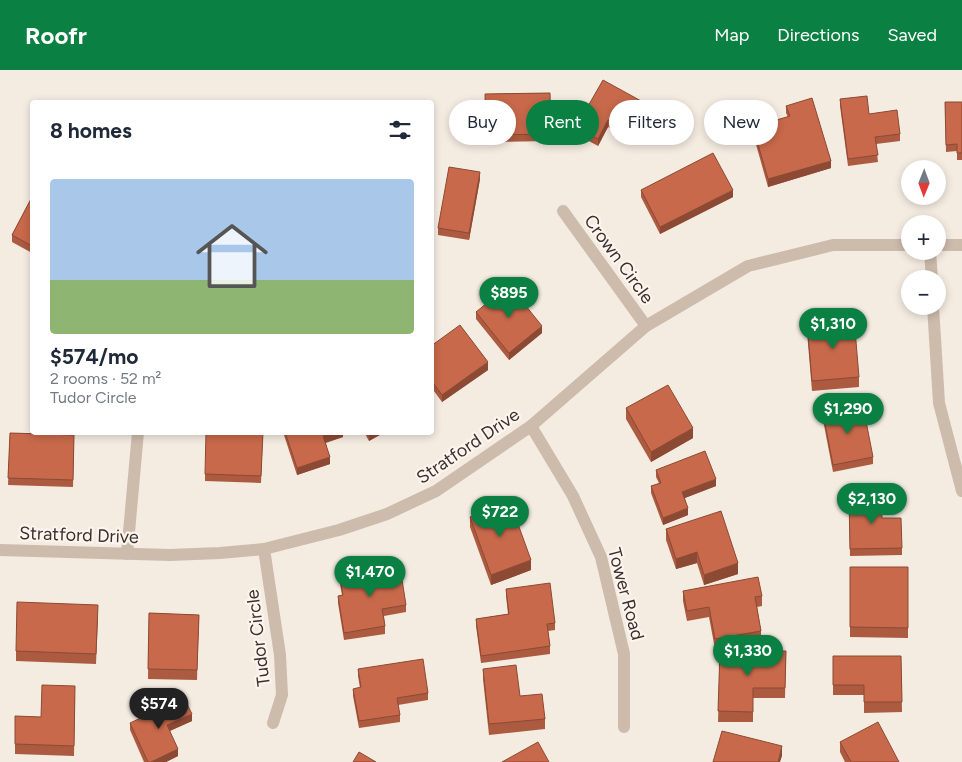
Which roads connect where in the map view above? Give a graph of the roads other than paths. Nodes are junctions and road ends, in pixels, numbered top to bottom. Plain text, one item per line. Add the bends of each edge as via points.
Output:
1 (563, 212) dead end
2 (901, 245) edge
3 (946, 245) edge
4 (962, 245) edge
5 (934, 315) edge
6 (646, 326) junction
7 (531, 426) junction
8 (138, 435) edge
9 (962, 491) edge
10 (264, 548) junction
11 (0, 550) edge
12 (128, 554) junction
13 (273, 723) dead end
14 (624, 727) dead end

1 - 6 street, Crown Circle
2 - 6 street, Stratford Drive via 833,245 748,266
3 - 4 street
5 - 9 street via 939,403
6 - 7 street, Stratford Drive
7 - 10 street, Stratford Drive via 436,491 387,514 339,530
7 - 14 street, Tower Road via 573,496 601,557 624,654
8 - 12 street
10 - 12 street, Stratford Drive via 220,554
10 - 13 street, Tudor Circle via 280,654 282,695
11 - 12 street, Stratford Drive

